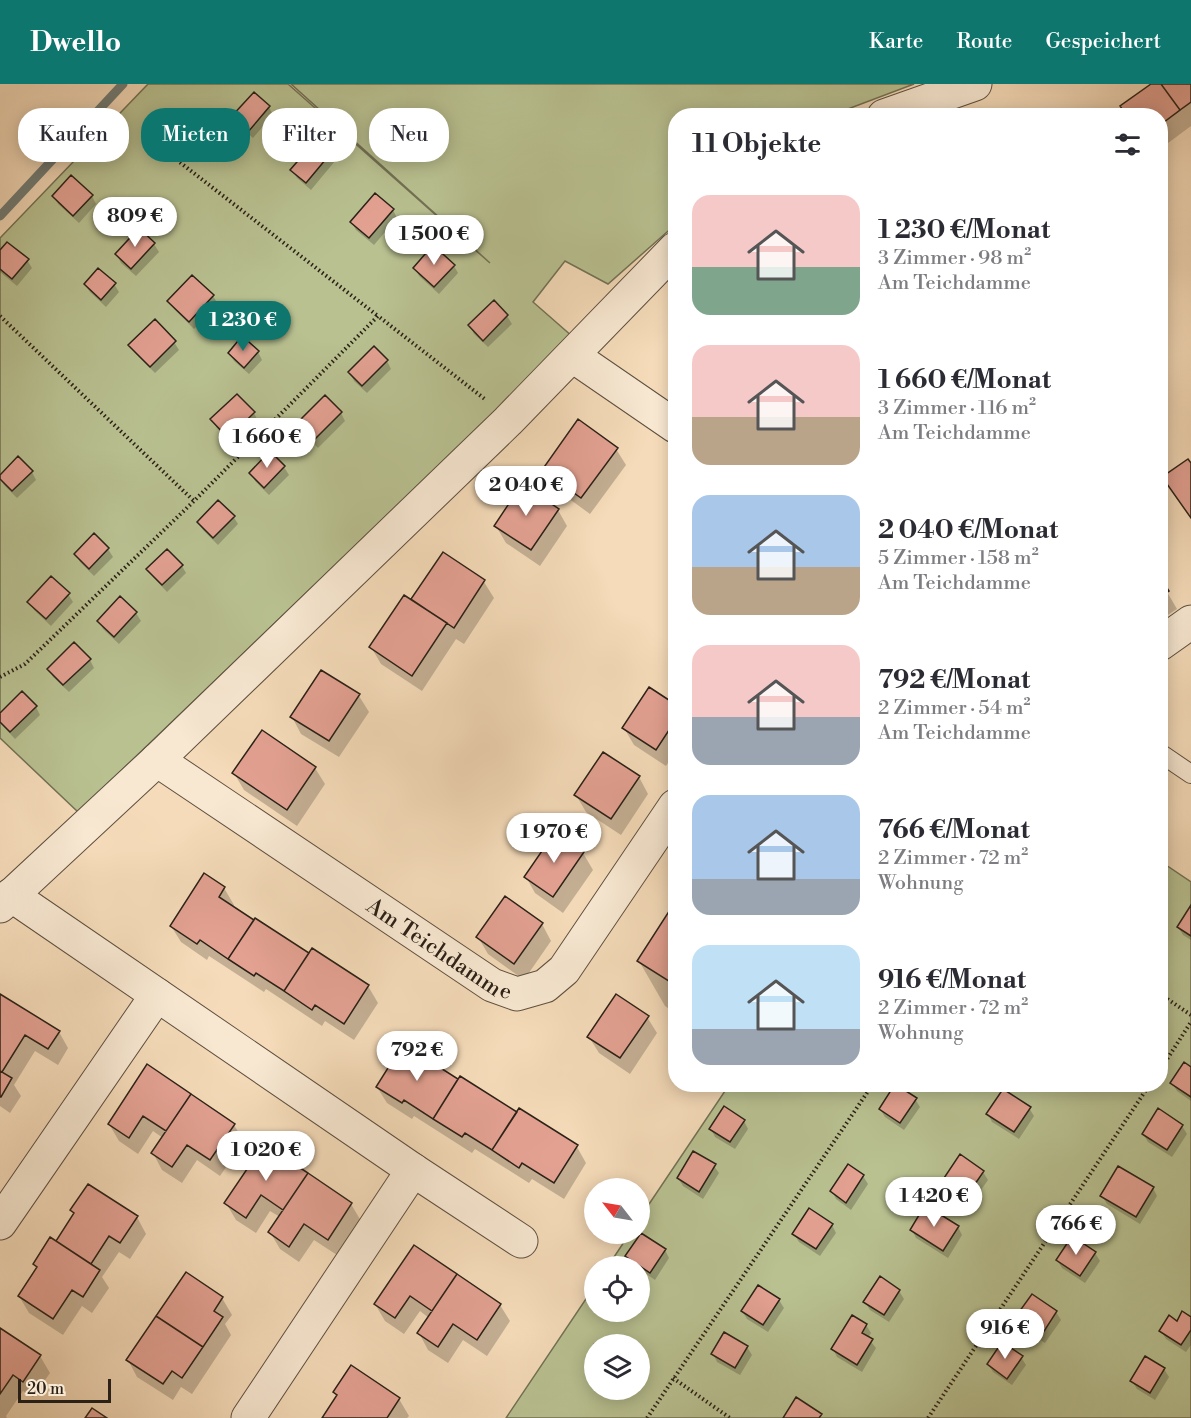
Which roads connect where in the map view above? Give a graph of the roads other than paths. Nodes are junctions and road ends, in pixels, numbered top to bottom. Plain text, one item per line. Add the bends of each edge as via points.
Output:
1 (975, 84) edge
2 (907, 108) edge
3 (668, 256) edge
4 (573, 356) junction
5 (668, 421) edge
6 (1191, 622) edge
7 (1168, 638) edge
8 (1168, 758) edge
9 (157, 760) junction
10 (1191, 774) edge
11 (668, 816) edge
12 (5, 901) edge
13 (157, 994) junction
14 (413, 1170) junction
15 (0, 1224) edge
16 (521, 1241) dead end
17 (248, 1418) edge

1 - 2 street
3 - 4 street
4 - 5 street
4 - 9 street
6 - 7 street
8 - 10 lane
9 - 11 street, Am Teichdamme via 492,985 517,994 545,986 564,970
9 - 12 street
12 - 13 street
13 - 14 street
13 - 15 street
14 - 16 street
14 - 17 street

